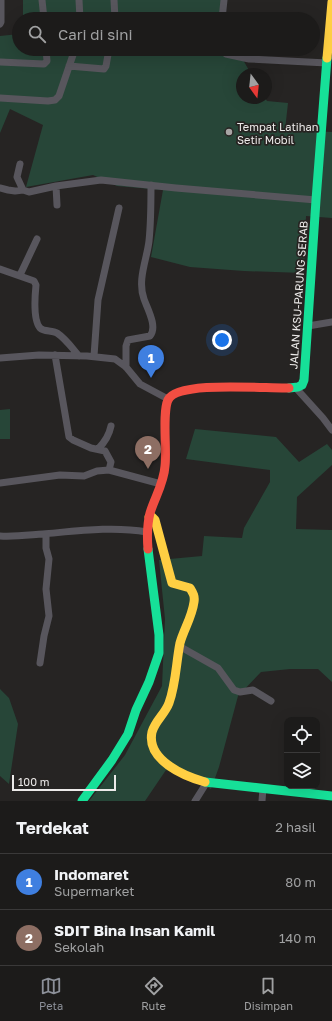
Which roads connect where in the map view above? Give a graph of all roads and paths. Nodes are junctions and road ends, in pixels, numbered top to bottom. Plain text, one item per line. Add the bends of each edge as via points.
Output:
1 (1, 0) edge
2 (42, 0) edge
3 (79, 0) edge
4 (114, 0) edge
5 (224, 0) edge
6 (332, 2) edge
7 (43, 12) edge
8 (80, 12) edge
9 (115, 12) edge
10 (223, 12) edge
11 (0, 24) edge
12 (47, 56) edge
13 (72, 56) edge
14 (108, 56) edge
15 (235, 56) edge
16 (0, 62) edge
17 (327, 63) junction
18 (69, 66) junction
19 (0, 98) edge
20 (20, 164) dead end
21 (151, 185) junction
22 (56, 186) junction
23 (0, 188) edge
24 (23, 190) junction
25 (316, 200) junction
26 (57, 205) dead end
27 (119, 208) dead end
28 (37, 239) dead end
29 (0, 268) edge
30 (20, 275) junction
31 (332, 322) edge
32 (308, 326) junction
33 (55, 355) junction
34 (79, 356) junction
35 (94, 356) junction
36 (0, 358) edge
37 (126, 367) junction
38 (295, 387) junction
39 (168, 400) junction
40 (323, 418) junction
41 (332, 418) edge
42 (111, 426) dead end
43 (332, 430) edge
44 (98, 449) junction
45 (109, 470) junction
46 (0, 483) edge
47 (161, 484) junction
48 (149, 517) junction
49 (147, 532) junction
50 (46, 534) junction
51 (0, 536) edge
52 (179, 646) junction
53 (40, 663) dead end
54 (271, 701) dead end
55 (207, 782) junction
56 (263, 788) junction
57 (332, 796) edge
58 (82, 801) edge
59 (195, 801) edge
60 (262, 801) edge

1 - 11 street
2 - 7 street
3 - 8 street
4 - 9 street
5 - 10 street
6 - 17 street, JALAN KSU-PARUNG SERAB
12 - 16 street via 44,64
13 - 18 street
14 - 18 street via 104,69
15 - 17 street
17 - 25 street, JALAN KSU-PARUNG SERAB
18 - 19 street via 59,96 55,100
20 - 24 street via 17,177
21 - 22 street via 101,180
21 - 25 street
21 - 37 street via 152,213 142,285 144,300 151,315 152,333 150,336 128,340
22 - 24 street via 29,192
22 - 26 street
23 - 24 street
25 - 32 street, JALAN KSU-PARUNG SERAB
27 - 35 street via 98,300
28 - 30 street
29 - 30 street
30 - 34 street via 35,282 35,312 40,328 55,332
31 - 32 street
32 - 38 street, JALAN KSU-PARUNG SERAB via 304,380 300,386
33 - 34 street
33 - 36 street
33 - 44 street via 69,437
34 - 35 street
35 - 37 street via 115,359
37 - 39 street via 140,384
38 - 39 street via 186,389 174,393
38 - 40 street
39 - 47 street via 165,412 166,458
40 - 41 street
40 - 43 street
42 - 44 street via 109,435
44 - 45 street via 105,451 111,462
45 - 46 street via 84,476 60,475
45 - 47 street
47 - 48 street
48 - 49 street
48 - 52 street via 155,520 172,583 190,588 194,595 192,614
49 - 50 street via 91,530
49 - 58 street via 159,653 128,734
50 - 51 street
50 - 53 street via 49,559 46,589 49,616
52 - 54 street via 218,668 234,690 253,690
52 - 55 street via 171,695 166,710 152,731 152,745 158,756 174,769 186,776
55 - 56 street
55 - 59 street
56 - 57 street
56 - 60 street

